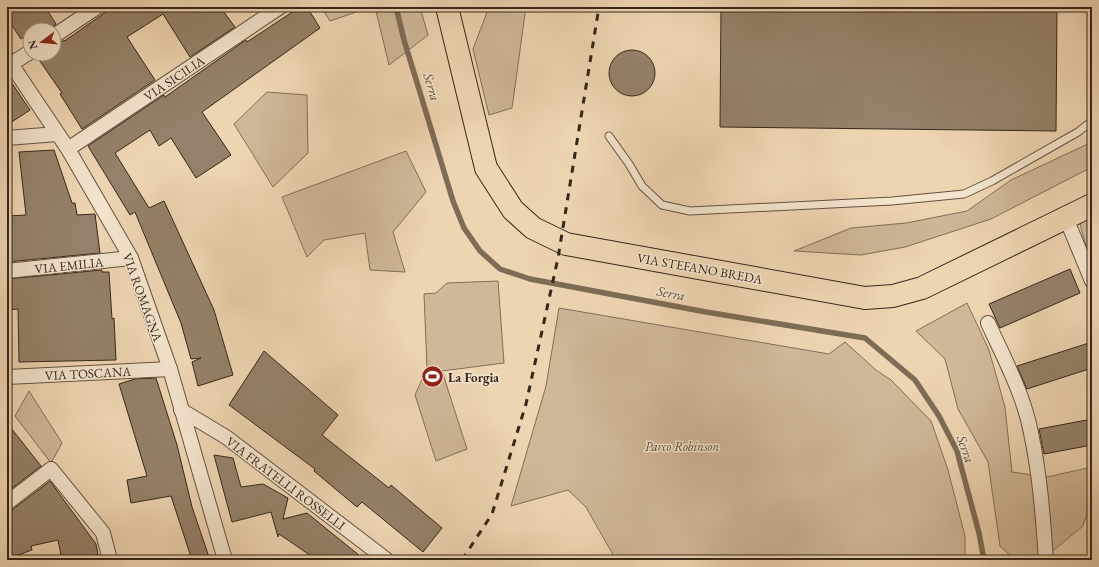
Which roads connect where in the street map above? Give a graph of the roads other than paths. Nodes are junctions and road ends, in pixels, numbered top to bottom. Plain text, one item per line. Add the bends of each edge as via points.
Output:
1 (97, 7) edge
2 (280, 7) edge
3 (447, 7) edge
4 (62, 31) edge
5 (22, 55) edge
6 (9, 61) edge
7 (1092, 122) edge
8 (57, 134) junction
9 (609, 136) dead end
10 (7, 138) edge
11 (68, 149) junction
12 (1092, 206) edge
13 (1066, 218) junction
14 (130, 258) junction
15 (7, 271) edge
16 (1092, 281) edge
17 (988, 323) dead end
18 (170, 369) junction
19 (7, 377) edge
20 (181, 410) junction
21 (7, 503) edge
22 (110, 560) edge
23 (225, 560) edge
24 (387, 560) edge
25 (1046, 560) edge

1 - 4 street
2 - 11 street, VIA SICILIA
3 - 13 main road, VIA STEFANO BREDA via 486,168 514,210 533,228 566,244 865,298 893,296 922,288
5 - 6 street
6 - 8 street, VIA ROMAGNA
7 - 9 lane via 992,181 964,194 690,211 662,205 642,186
8 - 10 street
8 - 11 street, VIA ROMAGNA
11 - 14 street, VIA ROMAGNA
12 - 13 main road, VIA STEFANO BREDA
13 - 16 street
14 - 15 street, VIA EMILIA
14 - 18 street, VIA ROMAGNA
17 - 25 street via 1014,378 1031,432 1043,508
18 - 19 street, VIA TOSCANA
18 - 20 street, VIA ROMAGNA
20 - 23 street, VIA ROMAGNA
20 - 24 street, VIA FRATELLI ROSSELLI via 226,437
21 - 22 street via 51,469 103,533

